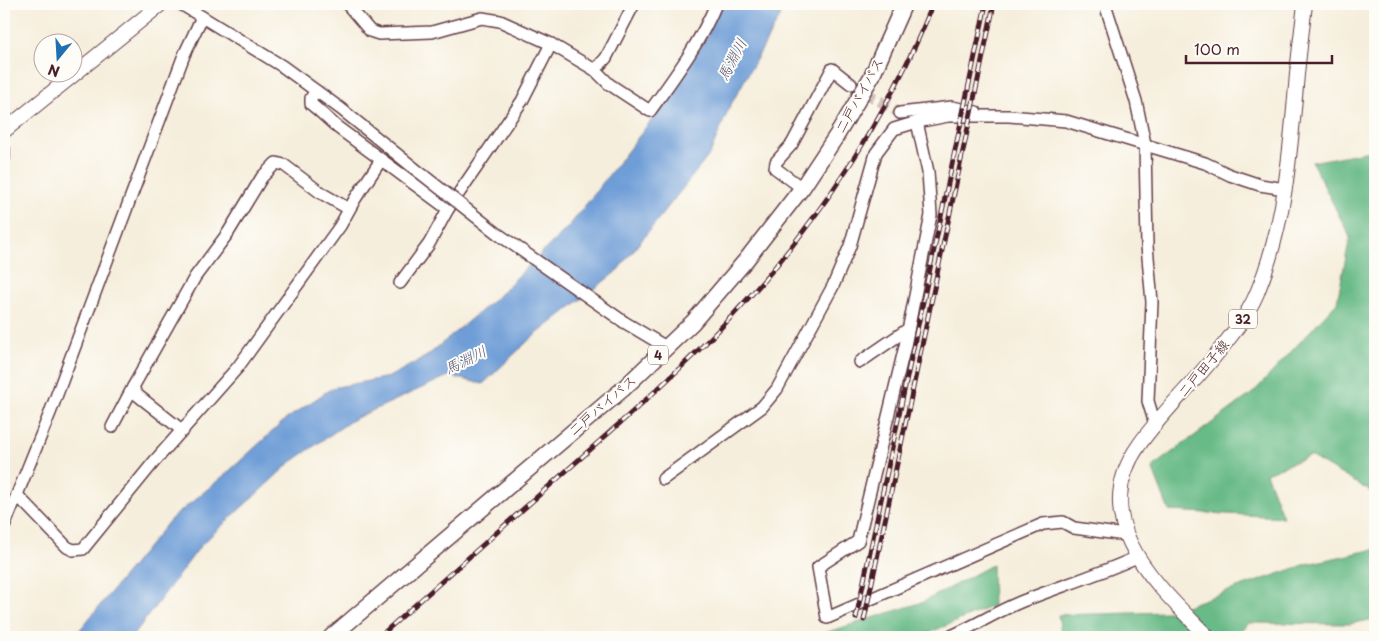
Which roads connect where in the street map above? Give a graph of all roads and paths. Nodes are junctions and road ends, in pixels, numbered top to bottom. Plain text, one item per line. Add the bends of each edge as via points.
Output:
1 (161, 4) edge
2 (181, 4) edge
3 (347, 4) edge
4 (634, 4) edge
5 (716, 4) edge
6 (904, 4) edge
7 (1105, 4) edge
8 (1305, 4) edge
9 (202, 17) junction
10 (551, 44) junction
11 (595, 70) junction
12 (851, 84) tunnel mouth
13 (316, 91) junction
14 (900, 113) tunnel mouth
15 (994, 116) junction
16 (917, 122) junction
17 (4, 131) edge
18 (1145, 144) junction
19 (4, 148) edge
20 (4, 158) edge
21 (381, 160) junction
22 (802, 188) junction
23 (1285, 189) junction
24 (349, 209) junction
25 (448, 209) junction
26 (400, 283) dead end
27 (908, 329) junction
28 (666, 347) junction
29 (860, 362) dead end
30 (133, 388) junction
31 (1154, 424) junction
32 (112, 427) dead end
33 (183, 431) junction
34 (663, 479) dead end
35 (17, 495) junction
36 (4, 528) edge
37 (1125, 535) junction
38 (1137, 557) junction
39 (971, 632) edge
40 (331, 637) edge
41 (949, 637) edge
42 (1208, 637) edge

1 - 17 main road
2 - 9 street
3 - 10 street via 370,31 379,34 432,32 482,18 500,21
4 - 11 street via 606,58
5 - 11 street via 684,63 650,111 609,84
6 - 22 highway, 二戸バイパス / 4 via 872,76
7 - 18 street via 1136,101
8 - 23 main road, 二戸田子線 / 32
9 - 13 street
9 - 35 street via 174,79
10 - 11 street
10 - 25 street via 522,101
12 - 22 street via 832,69 792,144 776,162 775,168
13 - 21 street via 311,104
13 - 28 street, bridge via 498,234 624,322
14 - 15 street via 952,107
15 - 16 street via 948,116
15 - 18 street via 1066,121
16 - 27 street via 928,172 931,215
16 - 34 street via 894,129 876,153 850,246 828,295 777,389 762,407
18 - 23 street via 1205,163 1230,175
18 - 31 street via 1147,246 1152,302 1148,401
19 - 20 street
21 - 24 street
21 - 25 street
22 - 28 highway, 二戸バイパス / 4 via 693,322
23 - 31 main road, 二戸田子線 / 32 via 1272,254 1244,318 1199,376
24 - 30 street via 284,165 276,163 262,177 228,233 195,277
24 - 33 street via 238,368
25 - 26 street via 429,244
27 - 29 street
27 - 37 street via 858,541 818,567 827,618 1043,524 1063,522 1074,528
28 - 40 highway, 二戸バイパス / 4 via 623,389
30 - 32 street
30 - 33 street via 136,394
31 - 37 main road, 二戸田子線 / 32 via 1129,461 1122,480 1120,506
33 - 35 street via 83,549 67,547
35 - 36 street
37 - 38 main road, 二戸田子線 / 32
38 - 39 street via 1096,576 1017,604
38 - 42 main road, 二戸田子線 / 32 via 1168,597
39 - 41 street

